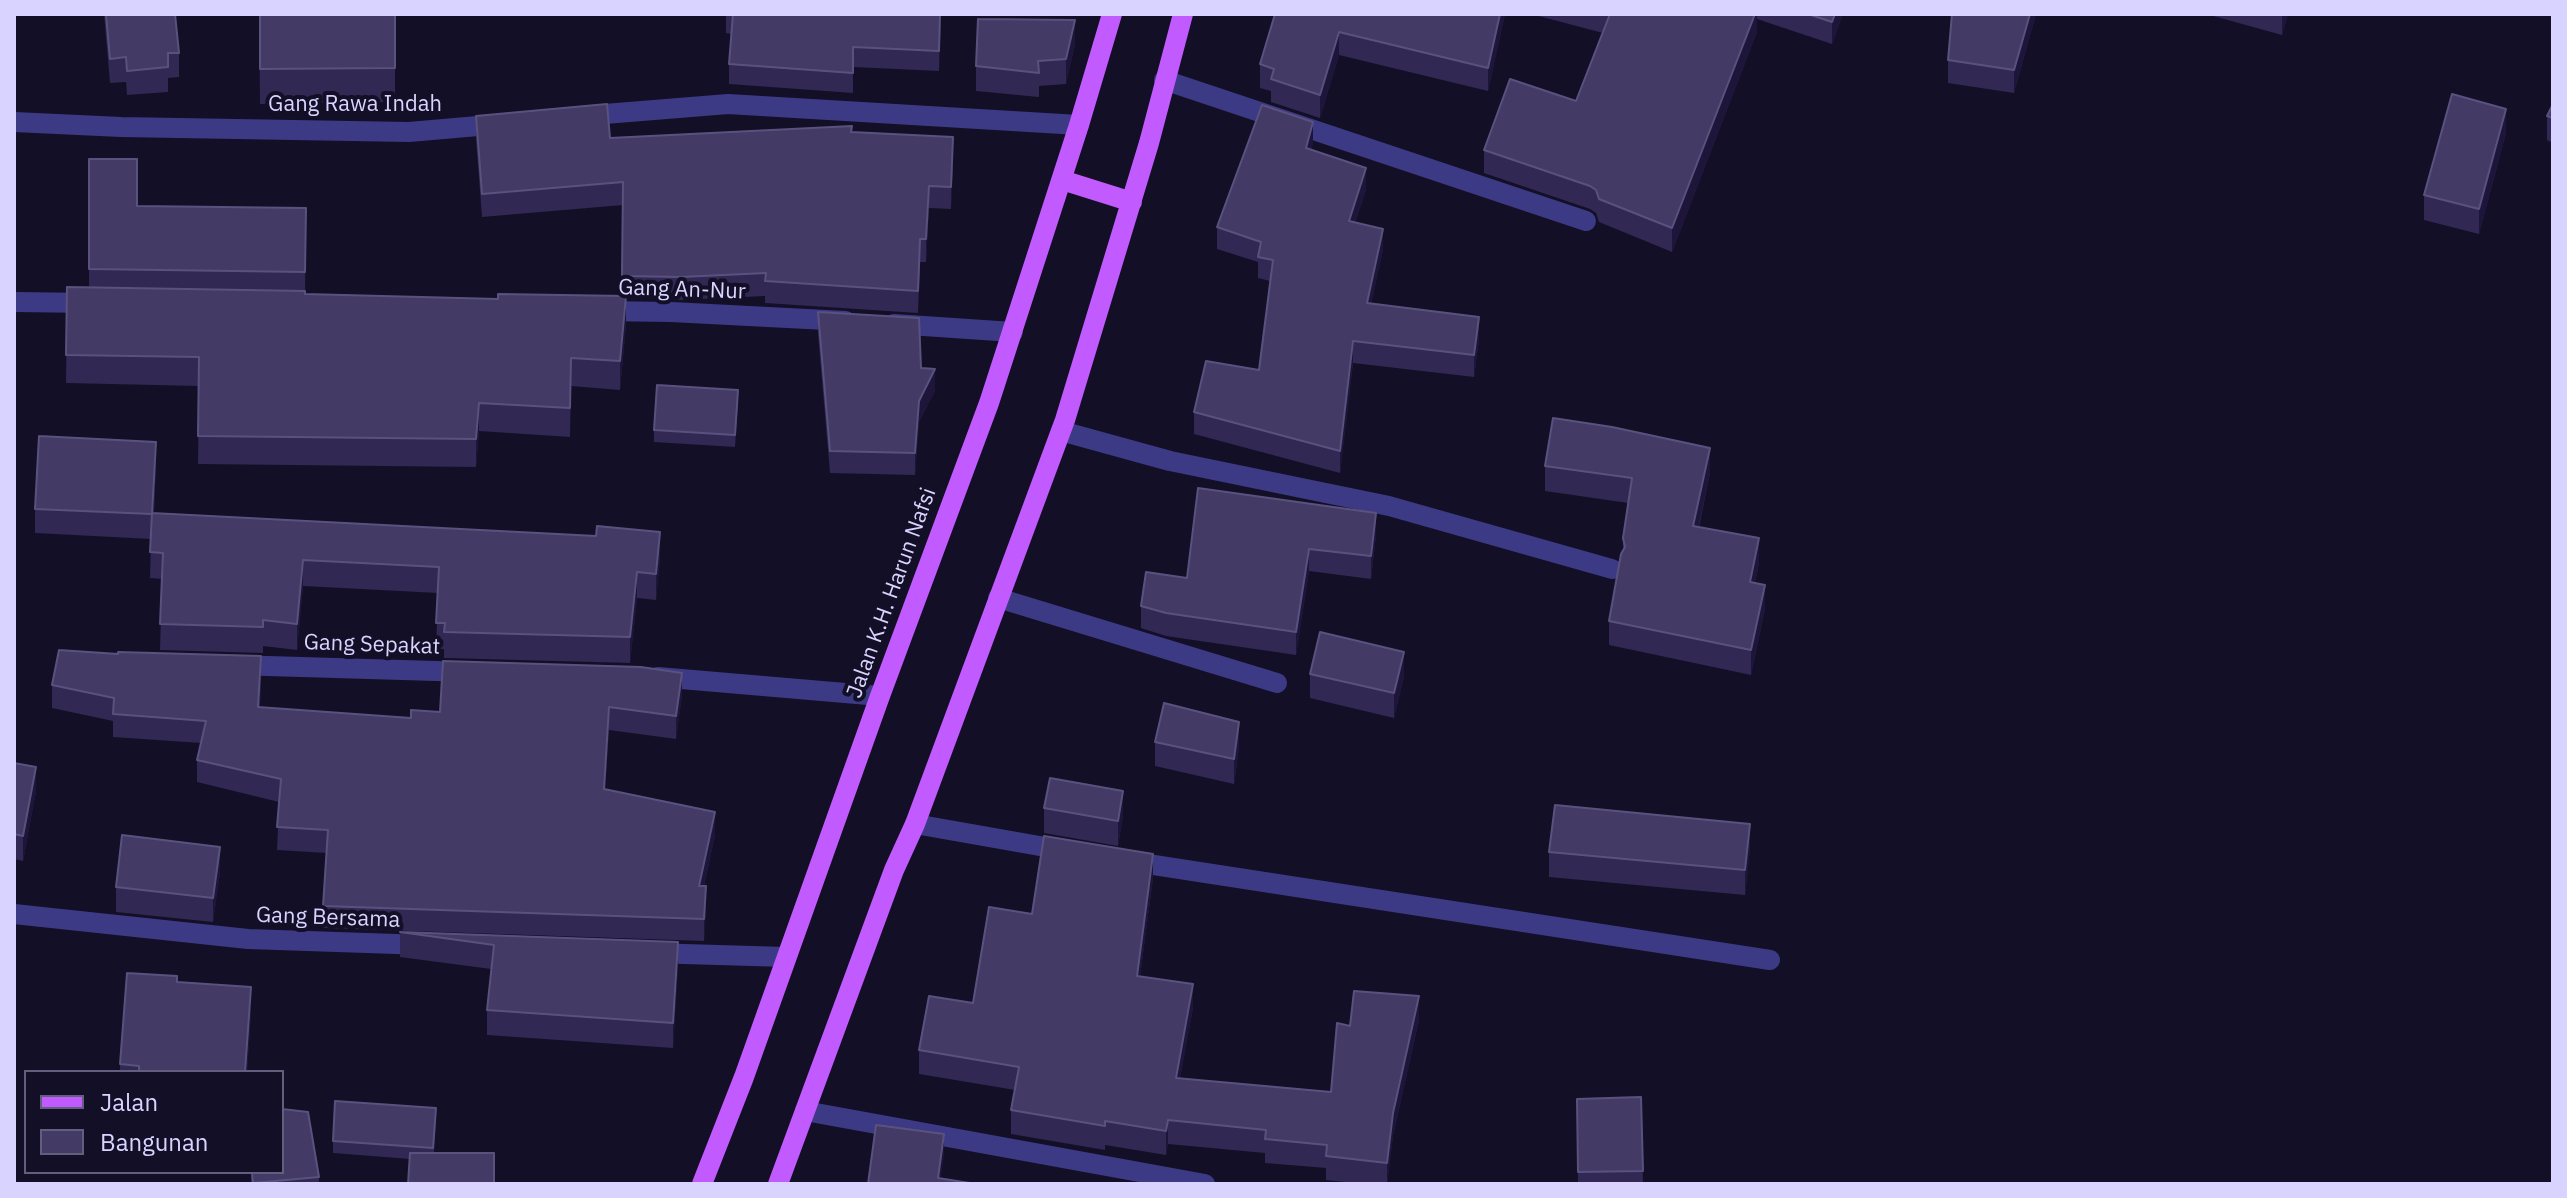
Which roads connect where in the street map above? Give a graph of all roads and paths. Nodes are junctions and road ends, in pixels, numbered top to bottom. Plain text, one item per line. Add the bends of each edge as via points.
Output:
1 (1112, 14) edge
2 (1183, 14) edge
3 (1164, 80) junction
4 (565, 118) edge
5 (14, 122) edge
6 (518, 122) edge
7 (1079, 125) junction
8 (1062, 180) junction
9 (1132, 202) junction
10 (1586, 221) dead end
11 (14, 302) edge
12 (107, 303) edge
13 (581, 311) edge
14 (1013, 332) junction
15 (1061, 431) junction
16 (1612, 569) dead end
17 (998, 598) junction
18 (214, 664) edge
19 (485, 672) edge
20 (645, 677) edge
21 (1277, 683) dead end
22 (880, 696) junction
23 (915, 824) junction
24 (14, 914) edge
25 (438, 946) edge
26 (628, 952) edge
27 (786, 957) junction
28 (1770, 960) dead end
29 (805, 1111) junction
30 (702, 1184) edge
31 (778, 1184) edge
32 (1205, 1184) edge

1 - 7 main road, Jalan K.H. Harun Nafsi
2 - 3 main road
3 - 9 main road
3 - 10 street
4 - 7 street via 728,104
5 - 6 street, Gang Rawa Indah via 409,132
7 - 8 main road, Jalan K.H. Harun Nafsi
8 - 9 main road
8 - 14 main road, Jalan K.H. Harun Nafsi
9 - 15 main road
11 - 12 street
13 - 14 street, Gang An-Nur
14 - 22 main road, Jalan K.H. Harun Nafsi
15 - 16 street via 1170,461 1389,506
15 - 17 main road
17 - 21 street
17 - 23 main road
18 - 19 street, Gang Sepakat
20 - 22 street
22 - 27 main road, Jalan K.H. Harun Nafsi
23 - 28 street
23 - 29 main road
24 - 25 street, Gang Bersama via 248,939
26 - 27 street
27 - 30 main road, Jalan K.H. Harun Nafsi
29 - 31 main road
29 - 32 street

